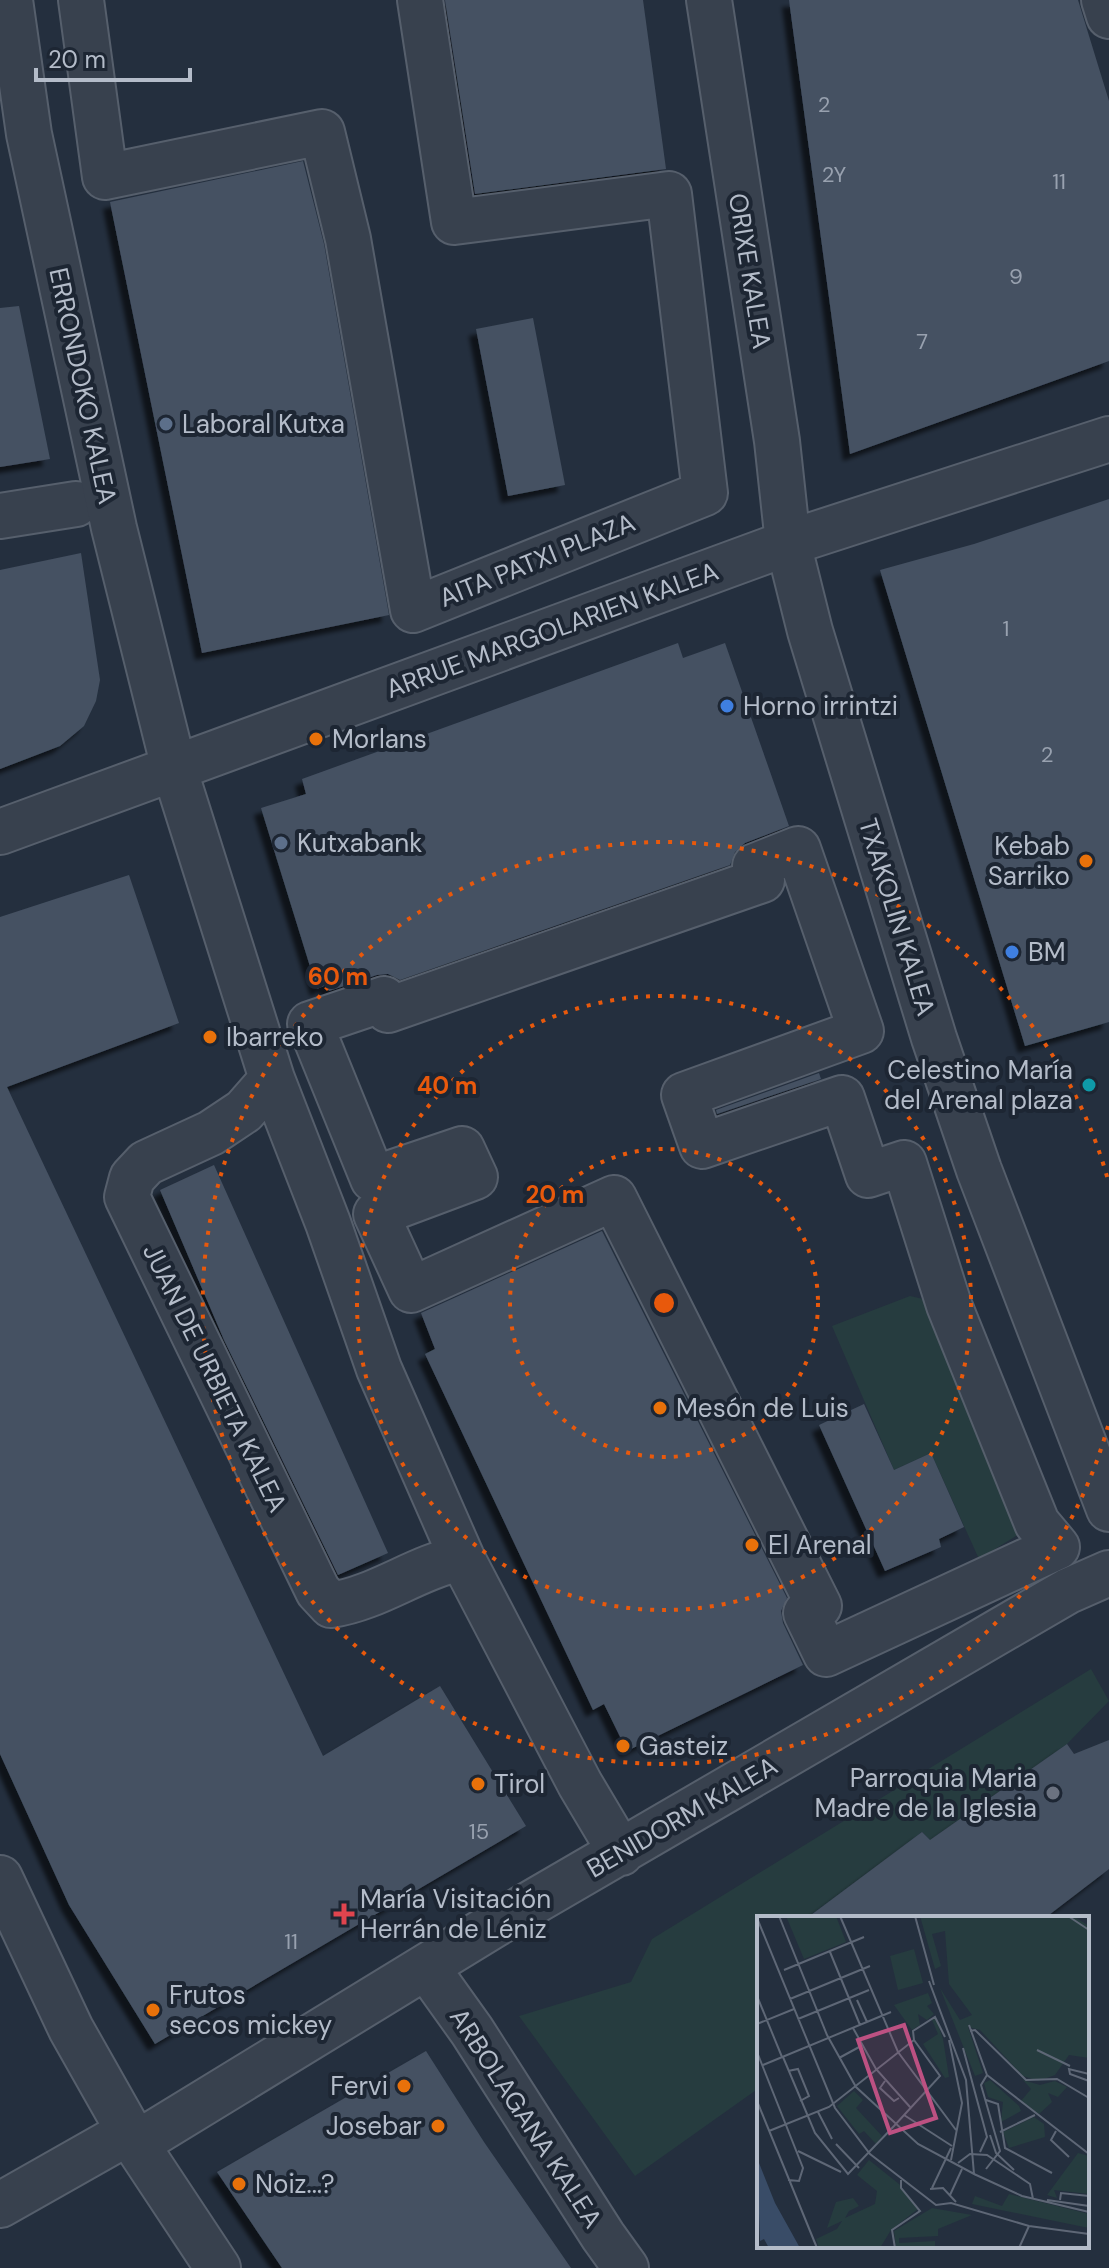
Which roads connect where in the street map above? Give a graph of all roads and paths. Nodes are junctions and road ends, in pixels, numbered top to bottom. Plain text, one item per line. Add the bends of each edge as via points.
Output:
1 (10, 0) edge
2 (81, 0) edge
3 (420, 0) edge
4 (709, 0) edge
5 (1104, 0) edge
6 (1109, 16) edge
7 (15, 136) edge
8 (1109, 439) edge
9 (76, 504) dead end
10 (0, 516) edge
11 (788, 543) junction
12 (174, 768) junction
13 (0, 832) edge
14 (272, 1079) junction
15 (376, 1214) joint
16 (1109, 1509) edge
17 (462, 1558) junction
18 (1109, 1573) edge
19 (621, 1853) junction
20 (0, 1878) edge
21 (427, 1968) junction
22 (132, 2138) junction
23 (0, 2205) edge
24 (218, 2268) edge
25 (626, 2268) edge

1 - 7 street, ERRONDOKO KALEA
2 - 3 street, AITA PATXI PLAZA via 105,177 322,132 348,239 413,610 705,493 669,194 454,222
4 - 11 street, ORIXE KALEA
5 - 6 street
7 - 12 street, ERRONDOKO KALEA
8 - 11 street, ARRUE MARGOLARIEN KALEA
9 - 10 street
11 - 12 street, ARRUE MARGOLARIEN KALEA
11 - 16 street, TXAKOLIN KALEA via 934,1038
12 - 13 street, ARRUE MARGOLARIEN KALEA
12 - 14 street
14 - 17 street via 379,1369
14 - 17 street, JUAN DE URBIETA KALEA via 244,1111 211,1133 146,1163 132,1178 127,1197 318,1591 331,1605 354,1602
15 - 15 street via 411,1290 614,1198 819,1606 806,1613 826,1654 1057,1547 1037,1523 954,1320 904,1163 868,1175 842,1098 702,1146 684,1095 861,1031 798,849 755,866 762,880 388,1010 384,999 310,1024 373,1179 462,1149 475,1177
17 - 19 street
18 - 19 street, BENIDORM KALEA via 1068,1591
19 - 21 street, BENIDORM KALEA
20 - 22 street via 71,2029
21 - 22 street, BENIDORM KALEA via 182,2114
21 - 25 street, ARBOLAGANA KALEA
22 - 23 street, BENIDORM KALEA
22 - 24 street

